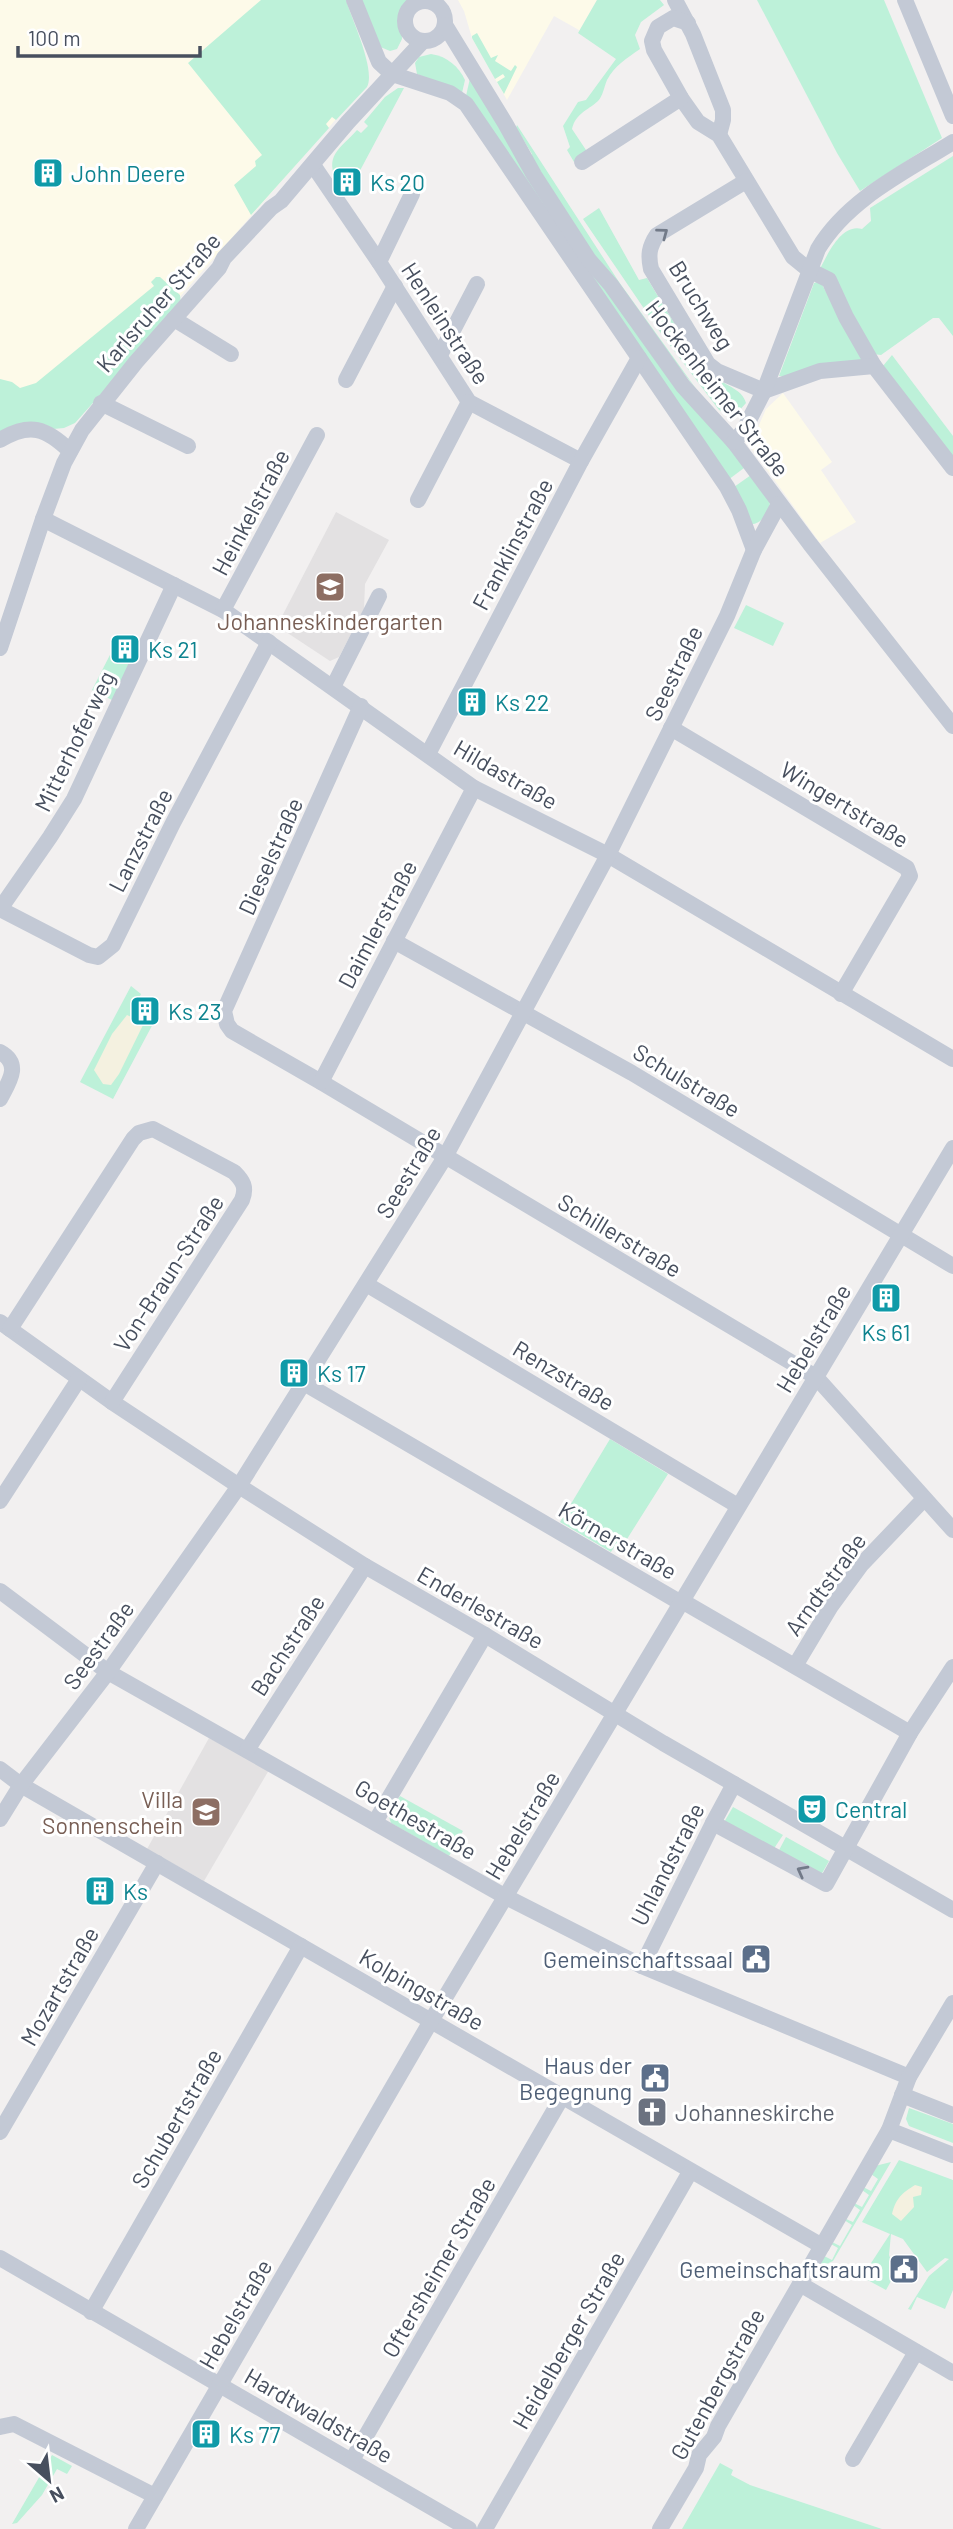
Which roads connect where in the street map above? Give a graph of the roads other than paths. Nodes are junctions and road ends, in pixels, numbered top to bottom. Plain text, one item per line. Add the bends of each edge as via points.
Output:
1 (354, 0) edge
2 (675, 0) edge
3 (905, 0) edge
4 (433, 2) edge
5 (414, 3) edge
6 (688, 23) junction
7 (445, 25) junction
8 (409, 32) junction
9 (426, 41) junction
10 (469, 64) junction
11 (395, 71) junction
12 (681, 98) junction
13 (953, 116) edge
14 (719, 135) junction
15 (953, 142) edge
16 (582, 162) dead end
17 (313, 165) junction
18 (746, 181) junction
19 (412, 194) dead end
20 (379, 262) junction
21 (809, 270) junction
22 (477, 284) dead end
23 (395, 286) junction
24 (174, 319) junction
25 (231, 354) dead end
26 (440, 355) junction
27 (639, 358) junction
28 (874, 366) junction
29 (346, 380) dead end
30 (764, 391) junction
31 (470, 402) junction
32 (101, 403) junction
33 (317, 435) dead end
34 (0, 440) edge
35 (734, 442) junction
36 (188, 446) dead end
37 (70, 451) junction
38 (581, 461) junction
39 (953, 468) edge
40 (418, 500) dead end
41 (779, 505) junction
42 (43, 519) junction
43 (754, 550) junction
44 (174, 585) junction
45 (379, 596) dead end
46 (0, 597) edge
47 (15, 605) junction
48 (223, 610) junction
49 (269, 642) junction
50 (0, 648) edge
51 (333, 687) junction
52 (360, 706) junction
53 (953, 726) edge
54 (671, 728) junction
55 (428, 754) junction
56 (474, 788) junction
57 (608, 855) junction
58 (0, 909) edge
59 (394, 941) junction
60 (841, 994) junction
61 (524, 1012) junction
62 (227, 1024) joint
63 (0, 1052) edge
64 (953, 1059) edge
65 (321, 1082) junction
66 (0, 1099) edge
67 (953, 1148) edge
68 (445, 1157) junction
69 (902, 1234) junction
70 (953, 1266) edge
71 (366, 1284) junction
72 (5, 1325) edge
73 (816, 1377) junction
74 (79, 1379) junction
75 (304, 1383) junction
76 (112, 1402) junction
77 (239, 1486) junction
78 (924, 1499) junction
79 (0, 1501) edge
80 (738, 1506) junction
81 (951, 1523) edge
82 (365, 1566) junction
83 (0, 1591) edge
84 (682, 1601) junction
85 (485, 1635) junction
86 (795, 1666) junction
87 (953, 1667) edge
88 (108, 1672) junction
89 (614, 1712) junction
90 (910, 1733) junction
91 (247, 1750) junction
92 (0, 1769) edge
93 (734, 1784) junction
94 (21, 1786) junction
95 (0, 1819) edge
96 (374, 1822) junction
97 (713, 1823) junction
98 (846, 1847) junction
99 (157, 1863) junction
100 (506, 1897) junction
101 (953, 1910) edge
102 (301, 1946) junction
103 (642, 1966) junction
104 (953, 2003) edge
105 (432, 2021) junction
106 (909, 2077) junction
107 (902, 2095) junction
108 (562, 2097) junction
109 (953, 2115) edge
110 (889, 2130) junction
111 (0, 2132) edge
112 (953, 2155) edge
113 (690, 2172) junction
114 (822, 2246) junction
115 (0, 2258) edge
116 (800, 2284) junction
117 (91, 2312) junction
118 (916, 2352) junction
119 (953, 2373) edge
120 (220, 2385) junction
121 (0, 2427) edge
122 (853, 2459) dead end
123 (352, 2460) junction
124 (155, 2496) junction
125 (136, 2529) edge
126 (469, 2529) edge
127 (485, 2529) edge
128 (660, 2529) edge

1 - 11 street via 379,62
2 - 6 street
3 - 13 street
4 - 5 street
4 - 7 street via 444,14
5 - 8 street via 406,21
6 - 12 street via 673,18 657,27 652,41
6 - 14 street via 723,110
7 - 9 street via 440,36
7 - 10 street, Hockenheimer Straße
8 - 9 street
8 - 11 street, Karlsruher Straße
9 - 10 street, Hockenheimer Straße
9 - 11 street, Karlsruher Straße
10 - 35 street, Hockenheimer Straße via 589,260 684,386
11 - 17 street, Karlsruher Straße
11 - 27 street, Hockenheimer Straße via 463,101
12 - 14 street via 698,122
12 - 16 street
14 - 18 street
15 - 21 street via 854,207 824,238
17 - 20 street, Henleinstraße
17 - 24 street, Karlsruher Straße via 232,249
18 - 21 street via 793,257
30 -> 18 street, Bruchweg via 708,364 648,257 657,235
19 - 20 street
20 - 23 street, Henleinstraße
21 - 28 street via 830,280
21 - 30 street
22 - 26 street
23 - 26 street, Henleinstraße
23 - 29 street
24 - 25 street
24 - 32 street, Karlsruher Straße
26 - 31 street, Henleinstraße
27 - 38 street, Franklinstraße
27 - 43 street, Hockenheimer Straße via 727,487
28 - 30 street via 820,371
28 - 39 street
30 - 35 street
31 - 38 street, Henleinstraße
31 - 40 street
32 - 36 street
32 - 37 street, Karlsruher Straße
33 - 48 street, Heinkelstraße
34 - 37 street via 23,429 39,429
35 - 41 street, Hockenheimer Straße
37 - 42 street, Karlsruher Straße
38 - 55 street, Franklinstraße
41 - 43 street, Seestraße
41 - 53 street, Hockenheimer Straße
42 - 44 street, Hildastraße
42 - 47 street, Karlsruher Straße
43 - 54 street, Seestraße via 743,582
44 - 48 street, Hildastraße
44 - 58 street, Mitterhoferweg via 74,799
45 - 51 street
46 - 47 street
47 - 50 street, Karlsruher Straße
48 - 49 street, Hildastraße
49 - 51 street, Hildastraße
49 - 58 street, Lanzstraße via 113,945 98,957 89,955
51 - 52 street, Hildastraße
52 - 55 street, Hildastraße
52 - 62 street, Dieselstraße via 225,1011
54 - 57 street, Seestraße
54 - 60 street, Wingertstraße via 907,867 910,876
55 - 56 street, Hildastraße
56 - 57 street, Hildastraße
56 - 59 street, Daimlerstraße
57 - 60 street, Hildastraße
57 - 61 street, Seestraße
59 - 61 street, Schulstraße
59 - 65 street, Daimlerstraße
60 - 64 street, Hildastraße
61 - 68 street, Seestraße
61 - 69 street, Schulstraße
62 - 65 street, Schillerstraße
63 - 66 street via 13,1068
65 - 68 street, Schillerstraße
67 - 69 street, Hebelstraße
68 - 71 street, Seestraße
68 - 73 street, Schillerstraße
69 - 70 street, Schulstraße
69 - 73 street, Hebelstraße
71 - 75 street, Seestraße
71 - 80 street, Renzstraße
72 - 74 street, Enderlestraße
72 - 76 street, Von-Braun-Straße via 139,1133 153,1129 234,1172 246,1191 242,1200
73 - 78 street, Schillerstraße
73 - 80 street, Hebelstraße
74 - 76 street, Enderlestraße
74 - 79 street
75 - 77 street, Seestraße
75 - 84 street, Körnerstraße
76 - 77 street, Enderlestraße
77 - 82 street, Enderlestraße
77 - 88 street, Seestraße
78 - 81 street, Schillerstraße
78 - 86 street, Arndtstraße via 861,1565
80 - 84 street, Hebelstraße
82 - 85 street, Enderlestraße
82 - 91 street, Bachstraße
83 - 88 street, Goethestraße
84 - 86 street, Körnerstraße
84 - 89 street, Hebelstraße
85 - 89 street, Enderlestraße
85 - 96 street
86 - 90 street, Körnerstraße
87 - 90 street
88 - 91 street, Goethestraße
88 - 94 street, Seestraße
89 - 93 street, Enderlestraße
89 - 100 street, Hebelstraße
90 - 98 street
91 - 96 street, Goethestraße
92 - 94 street, Kolpingstraße
93 - 97 street, Uhlandstraße
93 - 98 street, Enderlestraße
94 - 95 street, Seestraße
94 - 99 street, Kolpingstraße
96 - 100 street, Goethestraße
98 -> 97 street via 826,1884
97 - 103 street, Uhlandstraße
98 - 101 street, Enderlestraße
99 - 102 street, Kolpingstraße
99 - 111 street, Mozartstraße
100 - 103 street, Goethestraße
100 - 105 street, Hebelstraße
102 - 105 street, Kolpingstraße
102 - 117 street, Schubertstraße
103 - 106 street, Goethestraße
104 - 106 street, Gutenbergstraße
105 - 108 street, Kolpingstraße
105 - 120 street, Hebelstraße
106 - 107 street, Gutenbergstraße
107 - 109 street
107 - 110 street, Gutenbergstraße
108 - 113 street, Kolpingstraße
108 - 123 street, Oftersheimer Straße
110 - 112 street
110 - 114 street, Gutenbergstraße
113 - 114 street, Kolpingstraße
113 - 127 street, Heidelberger Straße
114 - 116 street, Gutenbergstraße
115 - 117 street, Hardtwaldstraße
116 - 118 street
116 - 128 street, Gutenbergstraße
117 - 120 street, Hardtwaldstraße
118 - 119 street
118 - 122 street
120 - 123 street, Hardtwaldstraße
120 - 124 street, Hebelstraße
121 - 124 street via 15,2424
123 - 126 street, Hardtwaldstraße
124 - 125 street, Hebelstraße

